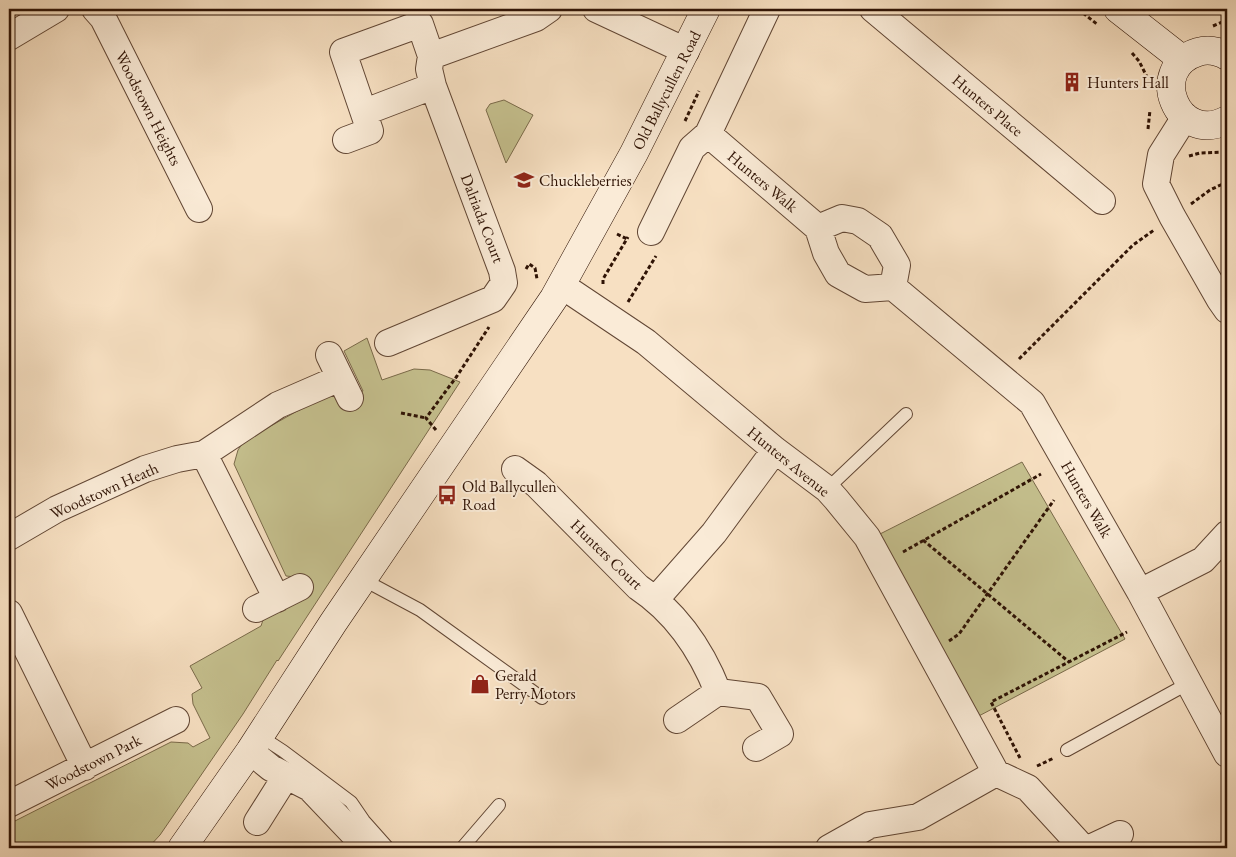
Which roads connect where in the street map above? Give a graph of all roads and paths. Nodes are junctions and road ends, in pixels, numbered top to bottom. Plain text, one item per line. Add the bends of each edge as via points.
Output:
1 (56, 9) edge
2 (95, 9) edge
3 (549, 9) edge
4 (596, 9) edge
5 (706, 9) edge
6 (767, 9) edge
7 (873, 9) edge
8 (1078, 9) edge
9 (1109, 18) edge
10 (1227, 20) edge
11 (1208, 27) dead end
12 (9, 37) edge
13 (686, 50) junction
14 (1130, 51) dead end
15 (431, 56) junction
16 (1227, 56) edge
17 (1183, 60) junction
18 (1150, 84) dead end
19 (433, 86) junction
20 (1150, 108) dead end
21 (365, 112) junction
22 (1184, 118) junction
23 (1227, 120) edge
24 (1148, 130) dead end
25 (708, 134) junction
26 (346, 140) dead end
27 (1227, 152) edge
28 (1181, 159) dead end
29 (1227, 182) edge
30 (1102, 201) dead end
31 (1184, 208) dead end
32 (199, 209) dead end
33 (1158, 226) dead end
34 (818, 228) junction
35 (617, 234) dead end
36 (645, 242) junction
37 (529, 264) dead end
38 (549, 282) junction
39 (893, 287) junction
40 (625, 306) dead end
41 (1227, 310) edge
42 (388, 343) dead end
43 (1020, 359) dead end
44 (457, 376) dead end
45 (340, 377) dead end
46 (401, 413) dead end
47 (906, 414) dead end
48 (426, 418) junction
49 (436, 430) dead end
50 (775, 450) junction
51 (204, 454) junction
52 (514, 469) dead end
53 (1041, 474) dead end
54 (827, 489) junction
55 (1054, 500) dead end
56 (1227, 534) edge
57 (9, 537) edge
58 (923, 540) junction
59 (901, 554) dead end
60 (362, 579) junction
61 (1140, 592) junction
62 (988, 593) junction
63 (278, 598) dead end
64 (656, 600) junction
65 (9, 613) edge
66 (1127, 632) dead end
67 (943, 635) dead end
68 (1069, 662) junction
69 (1189, 683) junction
70 (718, 692) junction
71 (542, 698) dead end
72 (176, 720) dead end
73 (678, 720) dead end
74 (255, 744) junction
75 (756, 748) dead end
76 (1067, 750) joint
77 (1227, 754) edge
78 (1022, 763) dead end
79 (85, 767) junction
80 (1035, 767) dead end
81 (996, 774) junction
82 (286, 776) junction
83 (9, 804) edge
84 (499, 805) dead end
85 (257, 822) dead end
86 (1120, 834) dead end
87 (182, 848) edge
88 (367, 848) edge
89 (388, 848) edge
90 (462, 848) edge
91 (829, 848) edge
92 (1083, 848) edge
93 (1090, 848) edge

1 - 12 street
2 - 32 street, Woodstown Heights
3 - 15 street via 536,18
4 - 13 street
5 - 13 street, Old Ballycullen Road
6 - 25 street
7 - 30 street, Hunters Place
8 - 9 path
9 - 17 street
10 - 11 path
13 - 38 street, Old Ballycullen Road via 634,153
14 - 18 path via 1139,61
15 - 19 street, Dalriada Court via 429,69
15 - 21 street, Dalriada Court via 420,24 342,52
16 - 17 street via 1203,51
17 - 22 street via 1175,70 1171,96
19 - 21 street
19 - 42 street, Dalriada Court via 504,283 493,298
20 - 24 path
21 - 26 street, Dalriada Court via 370,131
22 - 23 street via 1208,126
22 - 41 street via 1161,155 1156,184
25 - 34 street, Hunters Walk
25 - 36 street via 692,148
27 - 28 path via 1200,153
29 - 31 path
33 - 43 path via 1133,244
34 - 39 street via 826,253 838,274 865,289
34 - 39 street via 842,218 858,221 880,236 897,265
35 - 36 path
36 - 40 path
37 - 38 path
38 - 50 street, Hunters Avenue via 646,342
38 - 60 street, Old Ballycullen Road via 554,298
39 - 61 street, Hunters Walk via 1032,404
44 - 48 path
45 - 51 street, Woodstown Heath via 278,405
46 - 48 path
47 - 54 lane
48 - 49 path
50 - 54 street, Hunters Avenue
50 - 64 street, Hunters Court via 714,533
51 - 57 street, Woodstown Heath via 145,469 57,509
51 - 63 street
52 - 64 street, Hunters Court via 536,484 638,587
53 - 58 path
54 - 81 street, Hunters Avenue via 867,537
55 - 62 path
56 - 61 street via 1203,560
58 - 59 path
58 - 62 path
60 - 71 lane via 420,610
60 - 74 street, Old Ballycullen Road
61 - 69 street, Hunters Walk
62 - 67 path via 958,634 947,643
62 - 68 path
64 - 70 street, Hunters Court via 684,628
65 - 79 street
66 - 68 path
68 - 78 path via 991,702
69 - 76 lane
69 - 77 street, Hunters Walk
70 - 73 street
70 - 75 street via 758,697 780,734
72 - 79 street, Woodstown Park
74 - 82 street via 271,768
74 - 87 street, Old Ballycullen Road
74 - 89 lane via 283,751 351,802
76 - 80 path
79 - 83 street, Woodstown Park
81 - 91 street via 918,816 870,825
81 - 92 street via 1028,788
82 - 85 street
82 - 88 street via 310,788
84 - 90 lane
86 - 93 street

